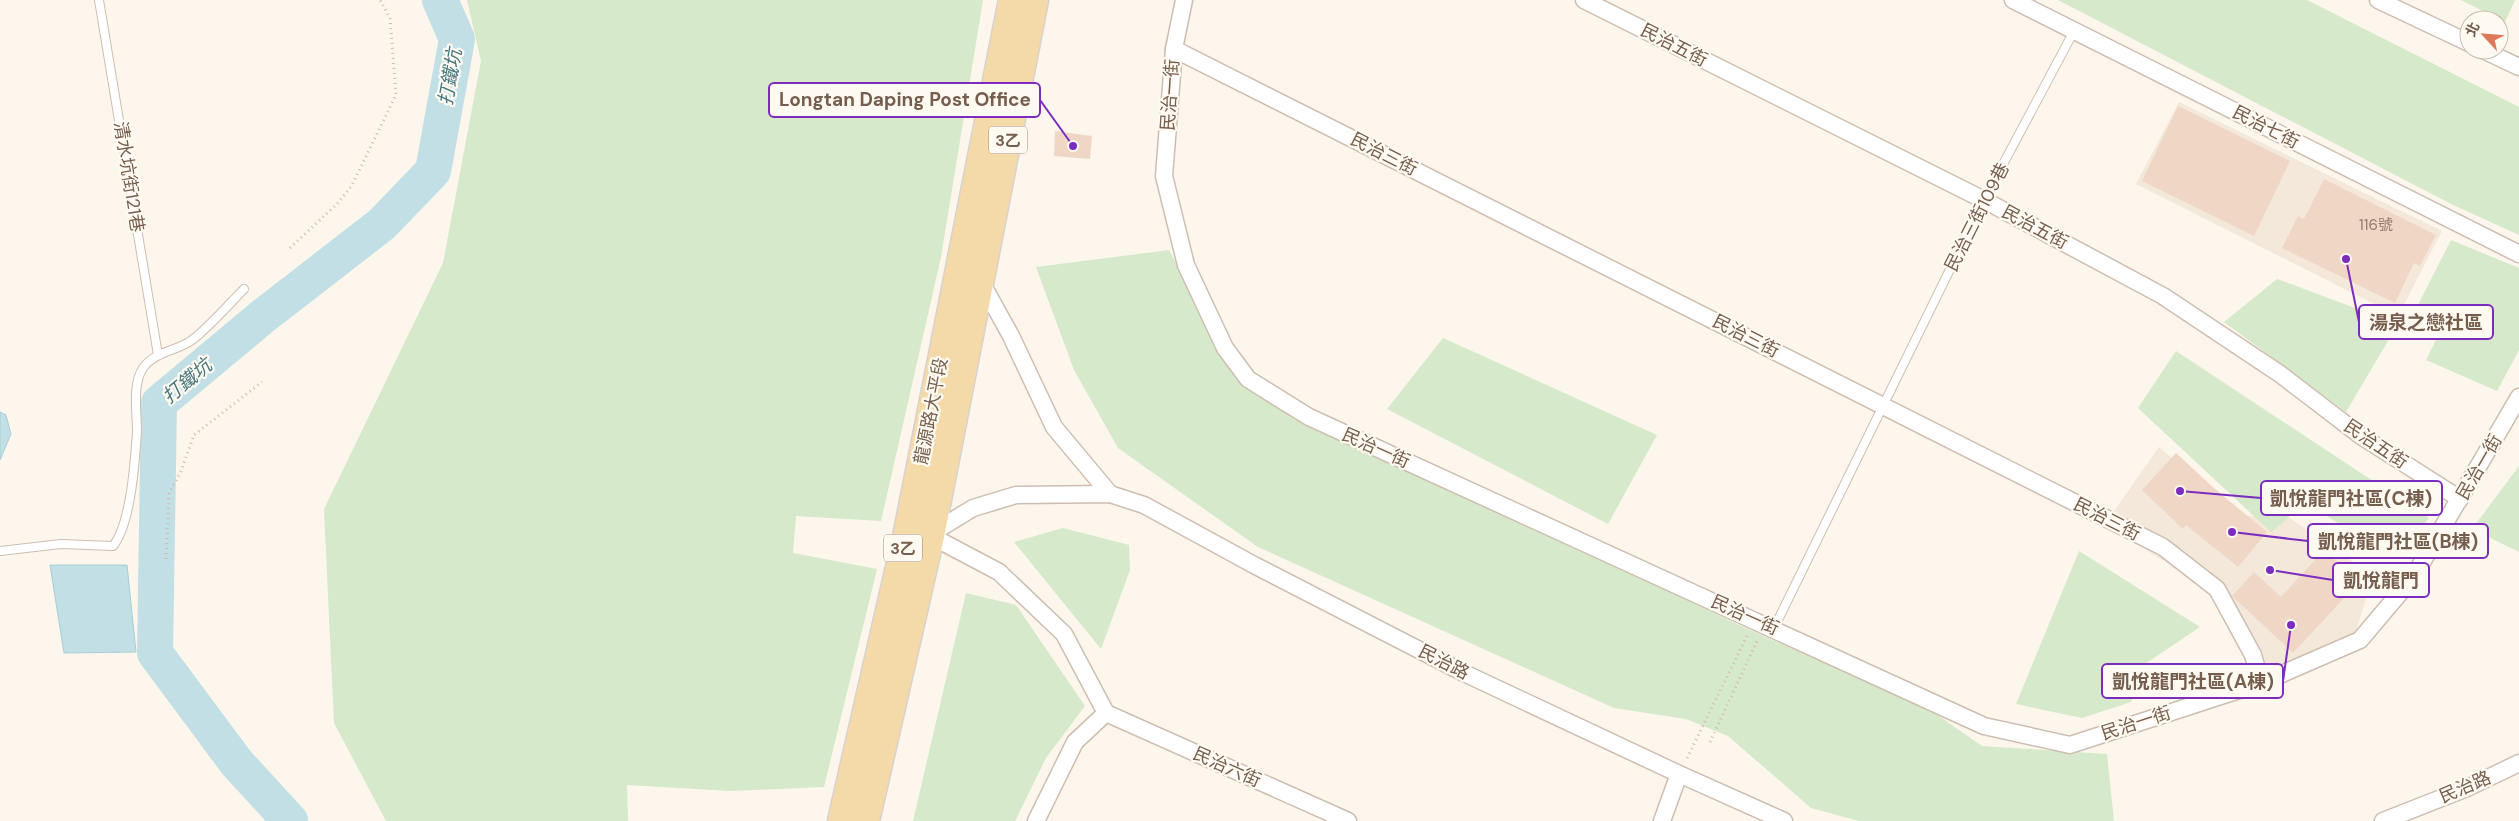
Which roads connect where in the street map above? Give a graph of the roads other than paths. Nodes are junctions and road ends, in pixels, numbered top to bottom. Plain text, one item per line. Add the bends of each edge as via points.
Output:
1 (99, 0) edge
2 (1012, 0) edge
3 (1035, 0) edge
4 (1184, 0) edge
5 (1584, 0) edge
6 (2012, 0) edge
7 (2378, 0) edge
8 (2074, 30) junction
9 (2459, 38) edge
10 (1174, 49) junction
11 (2504, 60) edge
12 (2519, 67) edge
13 (1984, 200) junction
14 (2519, 254) edge
15 (970, 277) junction
16 (244, 289) dead end
17 (158, 355) junction
18 (2519, 397) edge
19 (1884, 405) junction
20 (1110, 494) junction
21 (2460, 499) junction
22 (919, 534) junction
23 (0, 551) edge
24 (1774, 628) junction
25 (2261, 683) junction
26 (1106, 713) junction
27 (2519, 763) edge
28 (1679, 774) junction
29 (841, 821) edge
30 (866, 821) edge
31 (1036, 821) edge
32 (1348, 821) edge
33 (1662, 821) edge
34 (1784, 821) edge
35 (2383, 821) edge

1 - 17 lane, 清水坑街121巷
2 - 15 main road, 龍源路大平段 / 3乙
3 - 15 main road, 龍源路大平段 / 3乙
4 - 10 street, 民治一街
5 - 13 street, 民治五街
6 - 8 street, 民治七街
7 - 9 street
8 - 13 lane, 民治三街109巷
8 - 14 street, 民治七街
10 - 19 street, 民治三街
10 - 24 street, 民治一街 via 1164,176 1186,265 1225,348 1248,379 1309,417
11 - 12 street
13 - 19 lane, 民治三街109巷
13 - 21 street, 民治五街 via 2163,296 2280,374 2361,436
15 - 20 street via 1011,336 1054,427
15 - 22 main road, 龍源路大平段 / 3乙
16 - 17 lane via 190,342
17 - 23 lane via 143,368 136,395 133,470 121,536 113,546 61,544
18 - 21 street, 民治一街
19 - 24 lane, 民治三街109巷
19 - 25 street, 民治三街 via 2179,558 2217,589 2253,655
20 - 22 street via 1016,495 973,508
20 - 28 street, 民治路 via 1144,505 1464,673
21 - 25 street, 民治一街 via 2414,576 2360,640
22 - 26 street via 999,572 1064,634
22 - 29 main road, 龍源路大平段 / 3乙
22 - 30 main road, 龍源路大平段 / 3乙
24 - 25 street, 民治一街 via 1984,726 2070,745
26 - 31 street via 1075,742
26 - 32 street, 民治六街
27 - 35 street, 民治路 via 2467,788
28 - 33 street
28 - 34 street, 民治路

